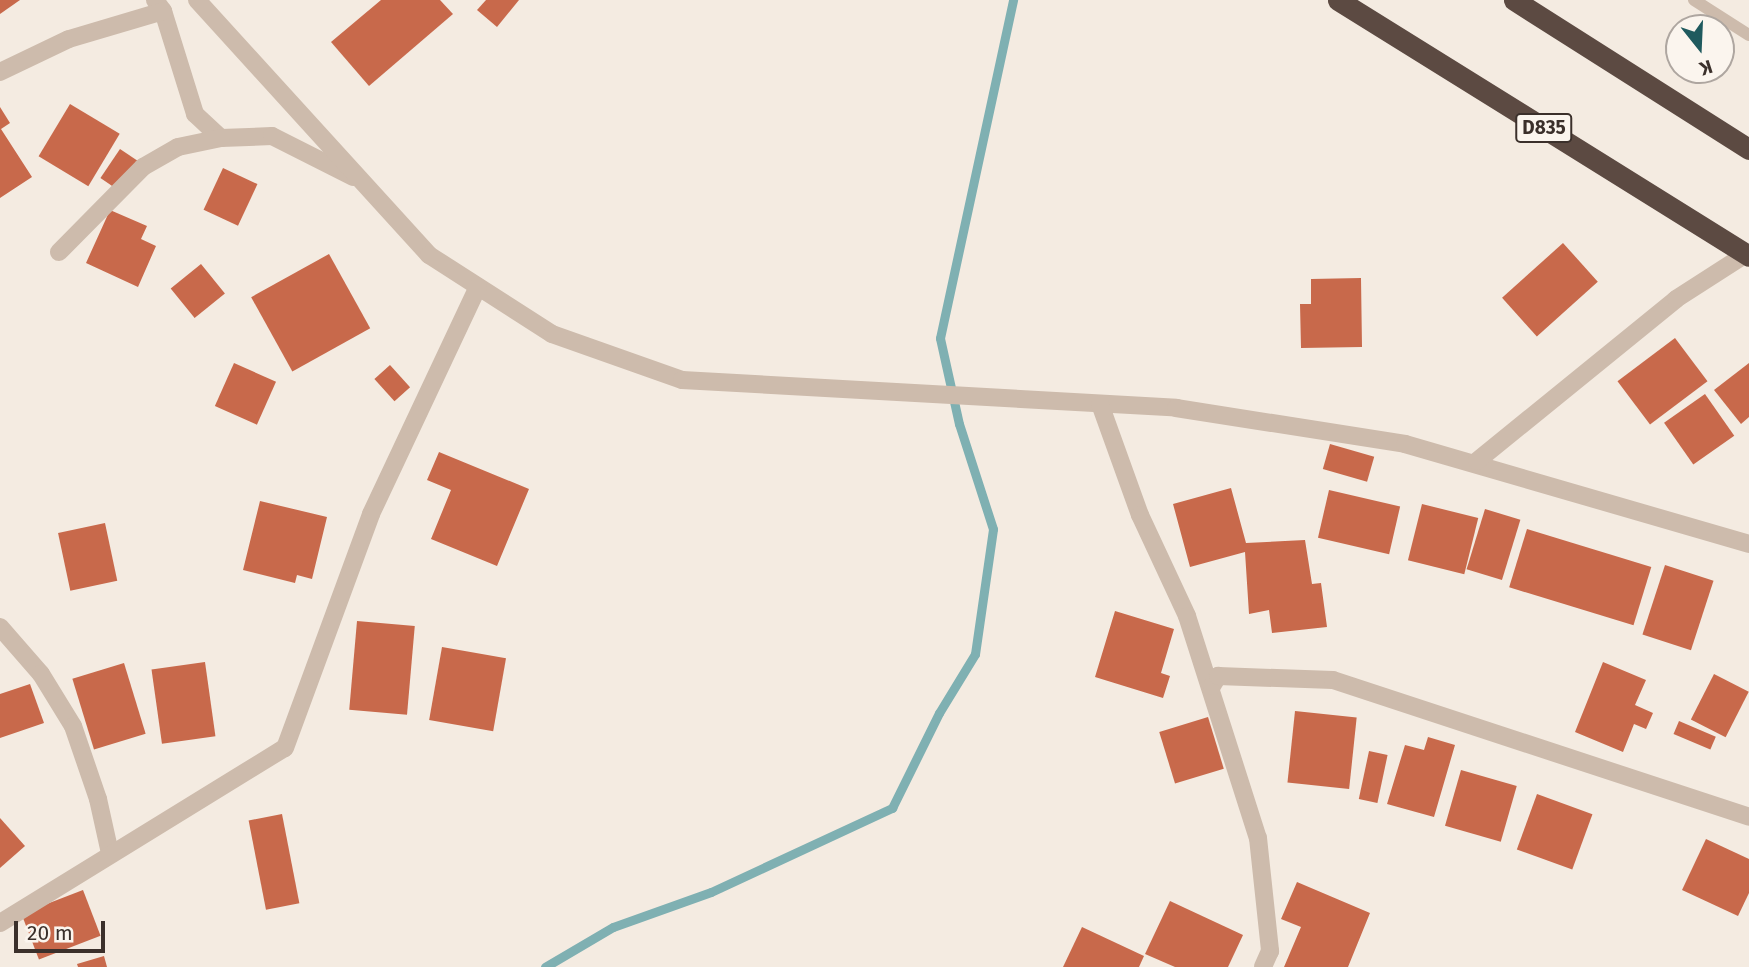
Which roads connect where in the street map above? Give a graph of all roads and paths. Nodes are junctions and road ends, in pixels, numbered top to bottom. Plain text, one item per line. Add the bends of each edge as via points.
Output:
1 (197, 0) edge
2 (1339, 0) edge
3 (1514, 0) edge
4 (1694, 0) edge
5 (159, 6) edge
6 (1749, 35) edge
7 (0, 72) edge
8 (221, 138) junction
9 (1749, 149) edge
10 (362, 182) junction
11 (59, 252) dead end
12 (1747, 255) edge
13 (478, 287) junction
14 (1100, 404) junction
15 (1477, 461) junction
16 (1749, 544) edge
17 (0, 627) edge
18 (1212, 686) junction
19 (1749, 817) edge
20 (110, 853) junction
21 (0, 922) edge
22 (1263, 967) edge

1 - 10 street
2 - 12 highway, D835
3 - 9 highway
4 - 6 lane
5 - 7 street via 69,39
5 - 8 street via 195,114
8 - 10 street via 272,136
8 - 11 street via 178,147 143,167
10 - 13 street via 429,255
12 - 15 street via 1676,299
13 - 14 street via 552,334 682,380
13 - 20 street via 371,514 285,748
14 - 15 street via 1176,408 1405,444
14 - 18 street via 1140,515 1187,616
15 - 16 street
17 - 20 street via 41,674 73,726 98,799
18 - 19 street via 1218,676 1333,680
18 - 22 street via 1258,838 1270,951
20 - 21 street

